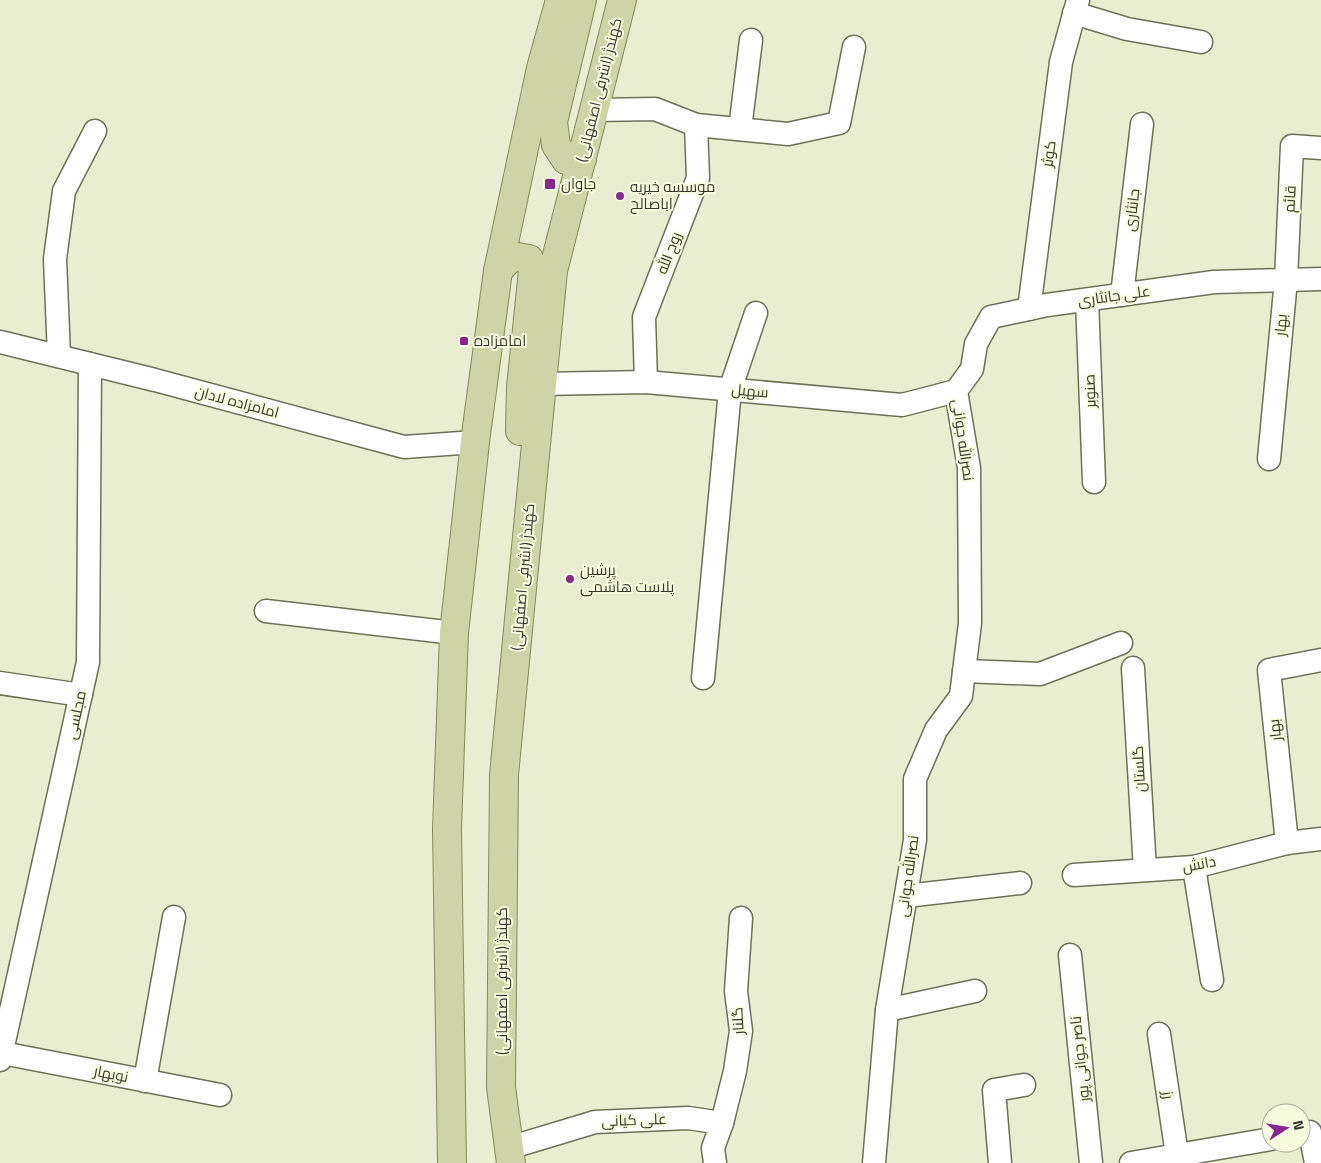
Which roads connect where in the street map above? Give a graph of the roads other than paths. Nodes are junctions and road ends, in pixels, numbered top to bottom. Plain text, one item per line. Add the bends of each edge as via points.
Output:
1 (560, 0) edge
2 (582, 0) edge
3 (622, 0) edge
4 (1076, 7) edge
5 (751, 40) dead end
6 (1201, 42) dead end
7 (854, 47) dead end
8 (594, 110) junction
9 (1142, 124) dead end
10 (696, 125) junction
11 (740, 129) junction
12 (95, 131) dead end
13 (1321, 148) edge
14 (582, 159) junction
15 (498, 271) junction
16 (1321, 279) edge
17 (1286, 280) junction
18 (1122, 295) junction
19 (1086, 300) junction
20 (1029, 309) junction
21 (756, 313) dead end
22 (0, 342) edge
23 (59, 356) junction
24 (90, 364) junction
25 (646, 382) junction
26 (541, 384) junction
27 (730, 390) junction
28 (956, 391) junction
29 (475, 442) junction
30 (1269, 459) dead end
31 (1094, 482) dead end
32 (532, 485) junction
33 (266, 611) dead end
34 (454, 633) junction
35 (1121, 643) dead end
36 (1321, 660) edge
37 (1133, 668) dead end
38 (964, 672) junction
39 (703, 678) dead end
40 (0, 683) edge
41 (80, 696) junction
42 (1321, 839) edge
43 (1287, 843) junction
44 (1194, 867) junction
45 (1146, 870) junction
46 (1074, 875) dead end
47 (1020, 883) dead end
48 (906, 896) junction
49 (174, 917) dead end
50 (741, 918) dead end
51 (1070, 955) dead end
52 (1212, 980) dead end
53 (975, 991) dead end
54 (888, 1010) junction
55 (1159, 1034) dead end
56 (1, 1056) edge
57 (145, 1080) junction
58 (1024, 1085) dead end
59 (220, 1095) dead end
60 (722, 1123) junction
61 (1311, 1132) edge
62 (1261, 1141) edge
63 (1177, 1155) junction
64 (510, 1156) edge
65 (1143, 1162) edge
66 (452, 1163) edge
67 (715, 1163) edge
68 (874, 1163) edge
69 (1000, 1163) edge
70 (1090, 1163) edge
71 (1316, 1163) edge

1 - 15 main road
2 - 14 main road via 553,122 556,145 561,154 566,160
3 - 8 main road, کهندژ (اشرفی اصفهانی)
4 - 6 street via 1127,30
4 - 20 street, کوثر via 1061,62
5 - 11 street
7 - 11 street via 839,124 788,134
8 - 10 street via 655,109
8 - 14 main road, کهندژ (اشرفی اصفهانی)
9 - 18 street, جانثاری
10 - 11 street
10 - 25 street, روح الله via 698,178 644,317
12 - 23 street via 64,191 55,259
13 - 17 street, قائم via 1292,146
14 - 26 main road, کهندژ (اشرفی اصفهانی) via 552,271
15 - 29 main road
15 - 32 main road via 512,256 529,259 533,270 521,387 519,456
16 - 17 street, علی جانثاری
17 - 18 street, علی جانثاری via 1214,282
17 - 30 street, بهار
18 - 19 street, علی جانثاری
19 - 20 street, علی جانثاری
19 - 31 street, صنوبر
20 - 28 street, علی جانثاری via 991,317 976,344 972,369
21 - 27 street
22 - 23 street, امامزاده لادان
23 - 24 street, امامزاده لادان
24 - 29 street, امامزاده لادان via 404,447
24 - 41 street, مجلسی via 88,662
25 - 26 street, سهیل
25 - 27 street, سهیل
26 - 32 main road, کهندژ (اشرفی اصفهانی)
27 - 28 street, سهیل via 902,405
27 - 39 street
28 - 38 street, نصرالله جوانی via 969,468 970,623
29 - 34 main road
32 - 64 main road, کهندژ (اشرفی اصفهانی) via 504,775 501,1087
33 - 34 street
34 - 66 main road via 447,829
35 - 38 street via 1040,674
36 - 43 street, بهار via 1268,670
37 - 45 street, گلستان
38 - 48 street, نصرالله جوانی via 961,696 936,730 914,780 915,840
40 - 41 street
41 - 56 street, مجلسی
42 - 43 street, دانش
43 - 44 street, دانش
44 - 45 street, دانش
44 - 52 street
45 - 46 street, دانش
47 - 48 street
48 - 54 street, نصرالله جوانی
49 - 57 street
50 - 60 street, گلنار via 736,991 741,1031
51 - 70 street, ناصر جوانی پور
53 - 54 street
54 - 68 street, نصرالله جوانی
55 - 63 street, رز
56 - 57 street, نوبهار
57 - 59 street, نوبهار
58 - 69 street via 994,1090
60 - 64 street, علی کیانی via 688,1118 595,1122
60 - 67 street via 713,1148
61 - 71 street
62 - 63 street
63 - 65 street

